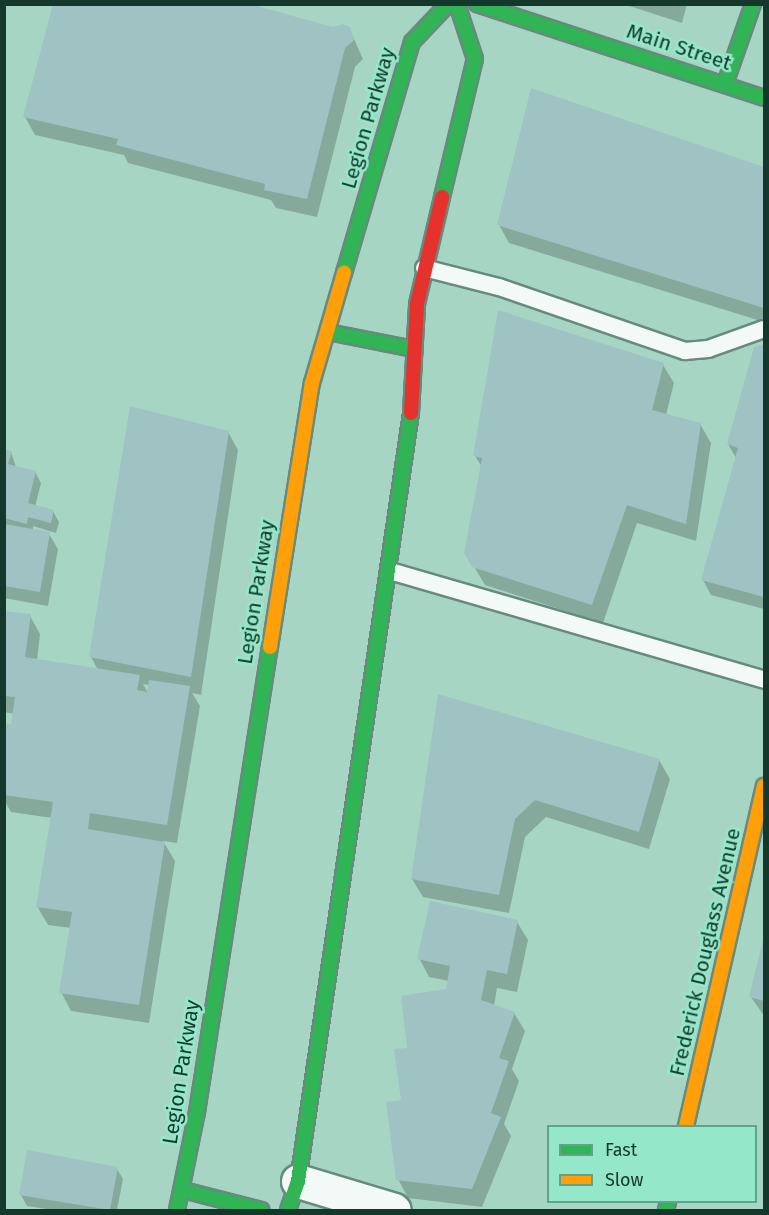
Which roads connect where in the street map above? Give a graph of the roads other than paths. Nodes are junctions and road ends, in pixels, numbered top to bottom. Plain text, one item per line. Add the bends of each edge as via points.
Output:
1 (448, 4) edge
2 (457, 4) edge
3 (477, 4) edge
4 (753, 4) edge
5 (725, 84) junction
6 (765, 98) edge
7 (424, 268) junction
8 (765, 329) edge
9 (328, 332) junction
10 (414, 349) junction
11 (390, 571) junction
12 (765, 680) edge
13 (765, 786) edge
14 (686, 1125) edge
15 (183, 1190) junction
16 (293, 1196) edge
17 (177, 1210) edge
18 (261, 1210) edge
19 (394, 1210) edge

1 - 9 main road, Legion Parkway via 412,42
2 - 7 main road via 474,59
3 - 5 main road, Main Street
4 - 5 main road
5 - 6 main road, Main Street
7 - 8 lane via 499,287 685,351 708,350
7 - 10 main road
9 - 10 main road
9 - 15 main road, Legion Parkway via 312,382 295,475
10 - 11 main road via 409,443
11 - 12 lane
11 - 16 main road
13 - 14 main road, Frederick Douglass Avenue
15 - 17 main road, Legion Parkway
15 - 18 main road
16 - 19 street

